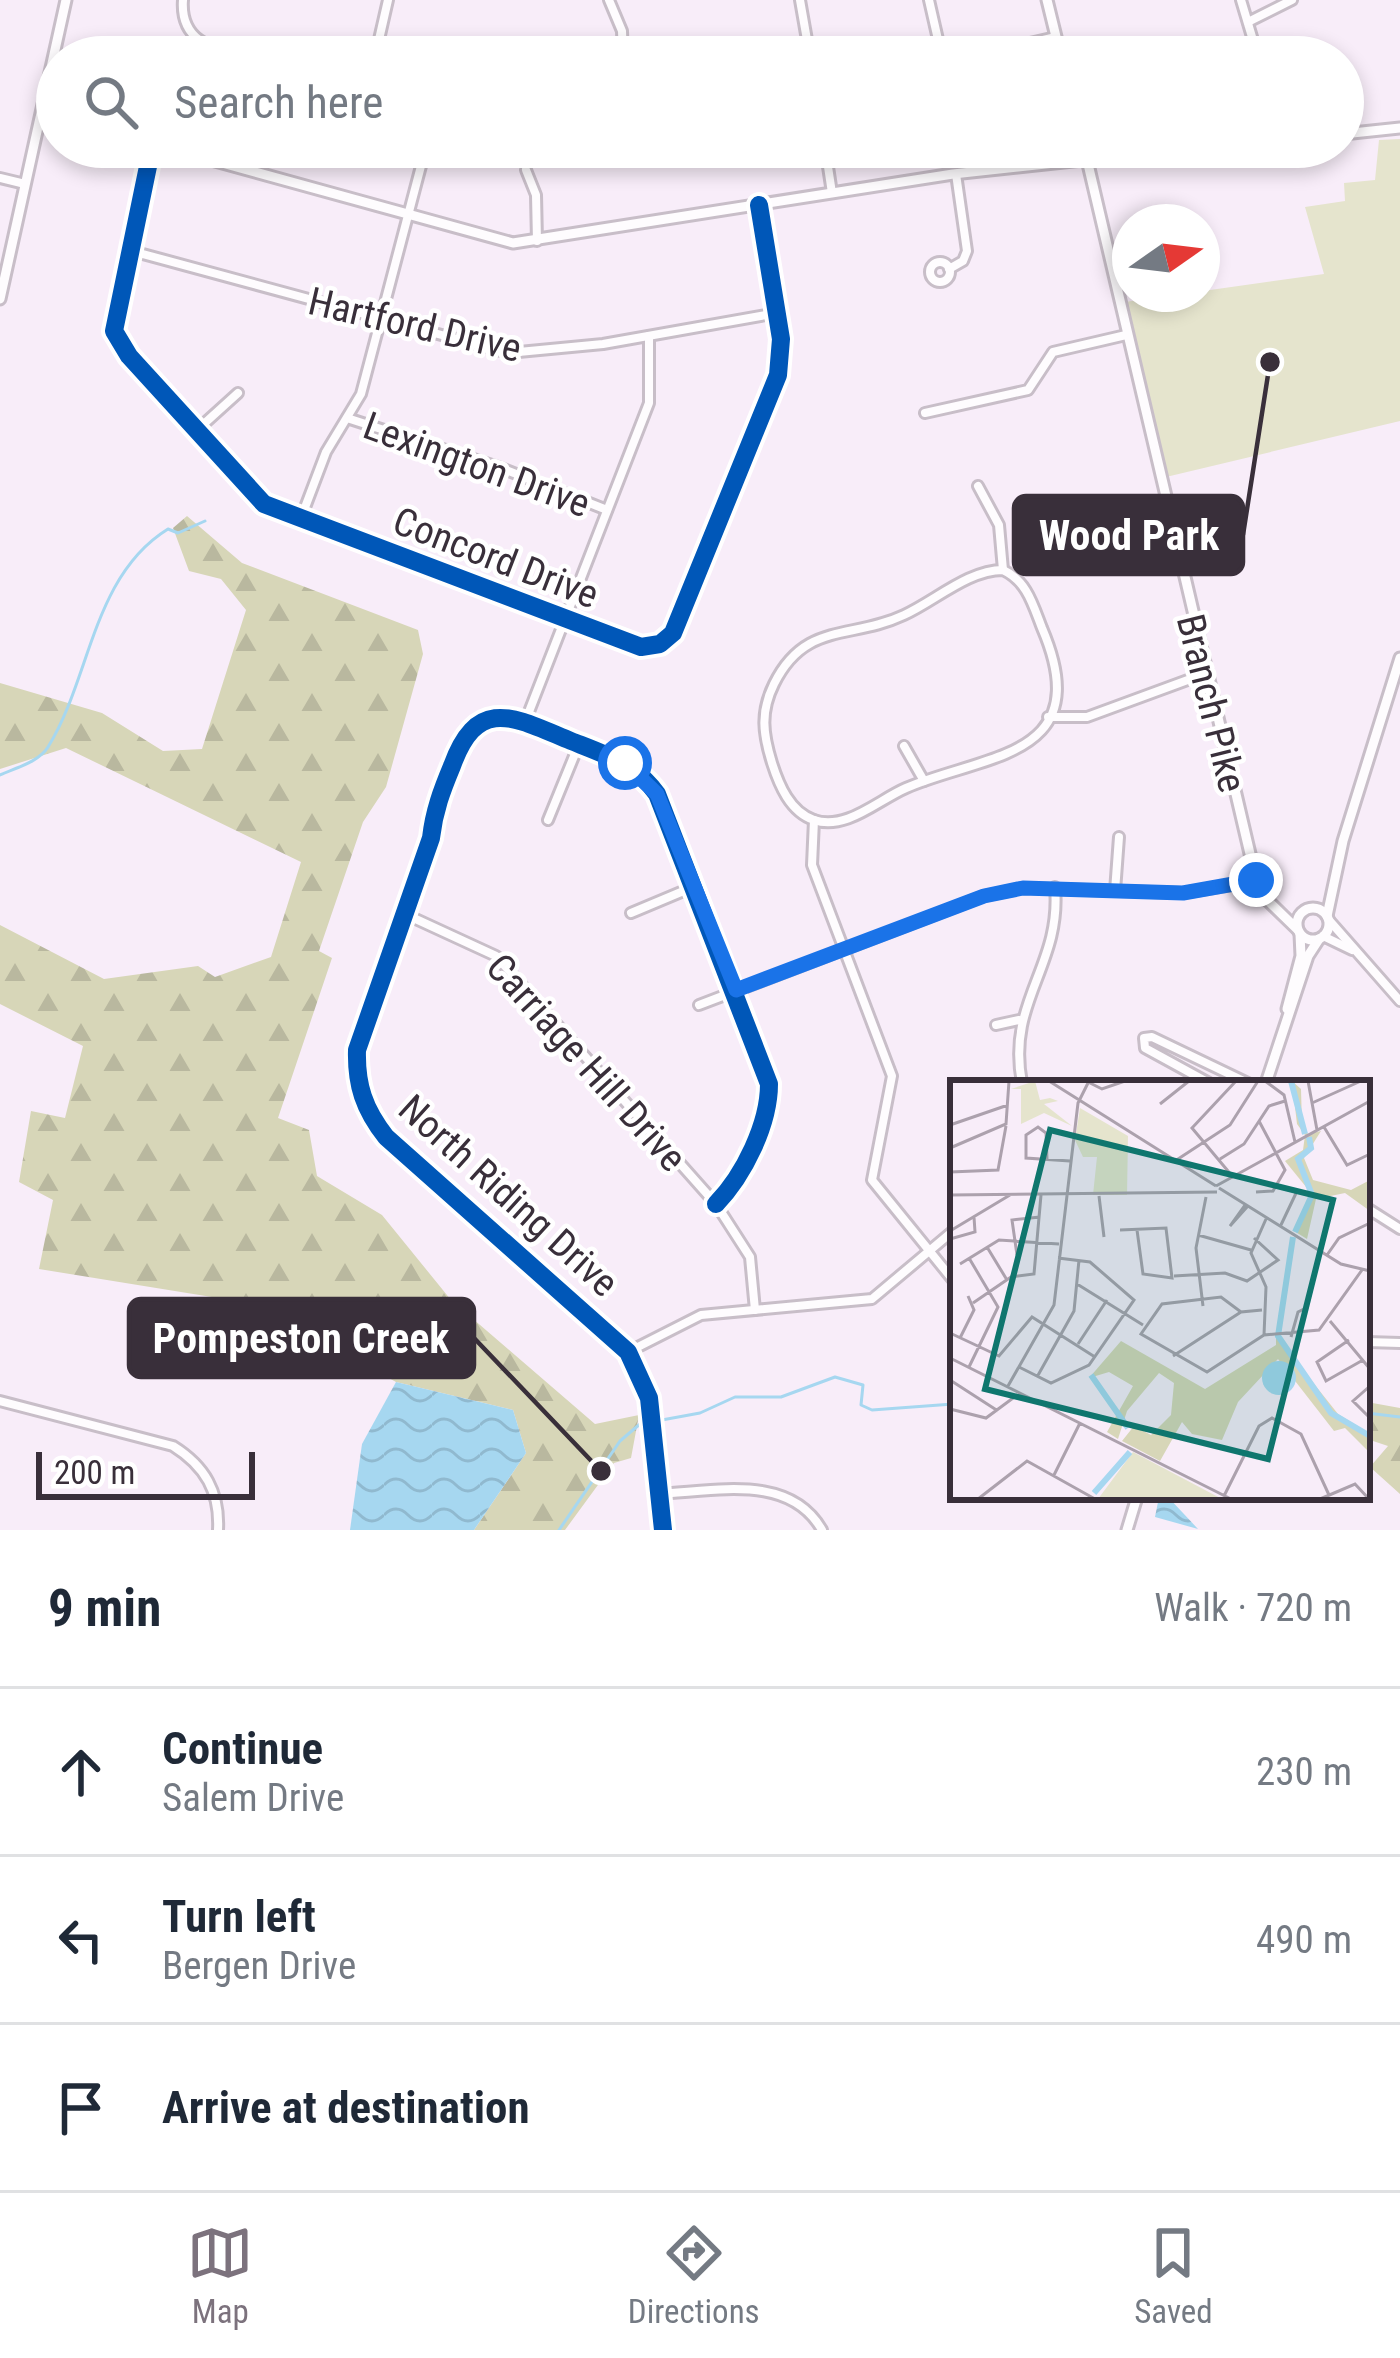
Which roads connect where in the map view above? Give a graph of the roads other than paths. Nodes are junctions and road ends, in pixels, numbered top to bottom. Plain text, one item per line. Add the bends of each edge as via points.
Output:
1 (66, 0) edge
2 (183, 0) edge
3 (388, 0) edge
4 (609, 0) edge
5 (800, 0) edge
6 (928, 0) edge
7 (1047, 0) edge
8 (1240, 0) edge
9 (1292, 0) edge
10 (1248, 22) junction
11 (58, 36) edge
12 (194, 36) edge
13 (380, 36) edge
14 (622, 36) edge
15 (806, 36) edge
16 (937, 36) edge
17 (1056, 36) edge
18 (1252, 36) edge
19 (1400, 128) edge
20 (1364, 132) edge
21 (36, 135) edge
22 (147, 168) edge
23 (239, 168) edge
24 (421, 168) edge
25 (828, 168) edge
26 (993, 168) edge
27 (1089, 168) edge
28 (526, 170) dead end
29 (956, 174) junction
30 (0, 178) edge
31 (25, 184) junction
32 (832, 193) junction
33 (759, 205) junction
34 (409, 216) junction
35 (537, 242) junction
36 (128, 250) junction
37 (949, 268) dead end
38 (0, 299) edge
39 (777, 313) junction
40 (382, 321) junction
41 (1126, 334) junction
42 (649, 335) junction
43 (238, 393) dead end
44 (925, 412) dead end
45 (347, 418) junction
46 (196, 431) junction
47 (979, 487) dead end
48 (607, 510) junction
49 (301, 519) junction
50 (1003, 570) junction
51 (563, 618) junction
52 (1400, 658) edge
53 (1204, 674) junction
54 (1397, 677) edge
55 (1048, 717) junction
56 (525, 722) junction
57 (579, 744) junction
58 (904, 746) dead end
59 (924, 781) junction
60 (548, 820) dead end
61 (814, 820) junction
62 (1119, 837) dead end
63 (1343, 842) junction
64 (1256, 880) junction
65 (694, 887) junction
66 (1054, 887) junction
67 (1115, 890) junction
68 (1268, 905) junction
69 (1307, 909) junction
70 (631, 913) dead end
71 (406, 914) junction
72 (1328, 917) junction
73 (1299, 932) junction
74 (1321, 938) junction
75 (845, 948) junction
76 (1358, 955) junction
77 (736, 990) junction
78 (1398, 995) edge
79 (699, 1006) dead end
80 (1019, 1020) junction
81 (996, 1025) dead end
82 (1280, 1038) junction
83 (1022, 1080) edge
84 (1203, 1080) edge
85 (1242, 1080) edge
86 (1267, 1080) edge
87 (716, 1204) junction
88 (1370, 1210) edge
89 (1400, 1229) edge
90 (950, 1234) edge
91 (928, 1254) junction
92 (950, 1277) edge
93 (755, 1310) junction
94 (1370, 1342) edge
95 (1400, 1343) edge
96 (628, 1352) junction
97 (0, 1401) edge
98 (655, 1494) junction
99 (1136, 1500) edge
100 (218, 1530) edge
101 (662, 1530) edge
102 (822, 1530) edge
103 (1127, 1530) edge

1 - 11 street
2 - 12 street
3 - 13 street
4 - 14 street
5 - 15 street
6 - 16 street
7 - 17 street
8 - 10 street
9 - 10 street
10 - 18 street
19 - 20 street
21 - 31 street
22 - 36 street, Concord Drive
23 - 34 street
24 - 34 street
25 - 32 street
26 - 29 street
27 - 41 street, Branch Pike
28 - 35 street
29 - 32 street
29 - 37 street via 967,250
30 - 31 street
31 - 38 street
32 - 33 street
33 - 35 street
33 - 39 street, Concord Drive
34 - 35 street via 500,241
34 - 40 street
36 - 40 street, Hartford Drive
36 - 46 street, Concord Drive via 116,338
39 - 42 street, Hartford Drive
39 - 51 street, Concord Drive via 778,375 673,633 641,646
40 - 42 street, Hartford Drive via 508,353
40 - 45 street
41 - 44 street via 1053,352 1028,390
41 - 53 street, Branch Pike
42 - 48 street via 650,403
43 - 46 street
45 - 48 street, Lexington Drive
45 - 49 street
46 - 49 street, Concord Drive via 256,499
47 - 50 street via 999,525
48 - 51 street
49 - 51 street, Concord Drive
50 - 55 street via 1025,587 1048,643 1055,674
50 - 61 street via 891,621 814,640 786,661 765,708 764,736 788,800
51 - 56 street
52 - 54 street
53 - 55 street via 1087,717
53 - 64 street, Branch Pike
54 - 63 street
55 - 59 street via 1011,756
56 - 57 street
56 - 71 street, North Riding Drive via 479,722 462,738
57 - 60 street
57 - 65 street via 647,780
58 - 59 street
59 - 61 street via 842,820
61 - 75 street via 812,865
62 - 67 street
63 - 69 street
63 - 72 street
64 - 67 street via 1183,893
64 - 68 street, Branch Pike
65 - 70 street
65 - 77 street
66 - 67 street
66 - 75 street via 984,896
66 - 80 street via 1057,927
68 - 69 street
68 - 73 street, Branch Pike
69 - 72 street
69 - 73 street
71 - 87 street, Carriage Hill Drive via 496,956
71 - 96 street, North Riding Drive via 357,1050 367,1110 500,1243
72 - 74 street
72 - 76 street
73 - 74 street
73 - 82 street via 1301,956
74 - 76 street
74 - 82 street
75 - 77 street
75 - 91 street via 892,1076 872,1180
76 - 78 street
77 - 79 street
77 - 87 street via 769,1100 738,1176
80 - 81 street
80 - 83 street
82 - 86 street
84 - 85 street via 1144,1048 1144,1038
87 - 93 street, Carriage Hill Drive via 750,1257
88 - 89 street
90 - 91 street
91 - 92 street
91 - 93 street via 890,1289 859,1304
93 - 96 street via 701,1316
94 - 95 street
96 - 98 street, North Riding Drive via 649,1398
97 - 100 street via 173,1446 211,1484
98 - 101 street, North Riding Drive
98 - 102 street via 787,1493
99 - 103 street

